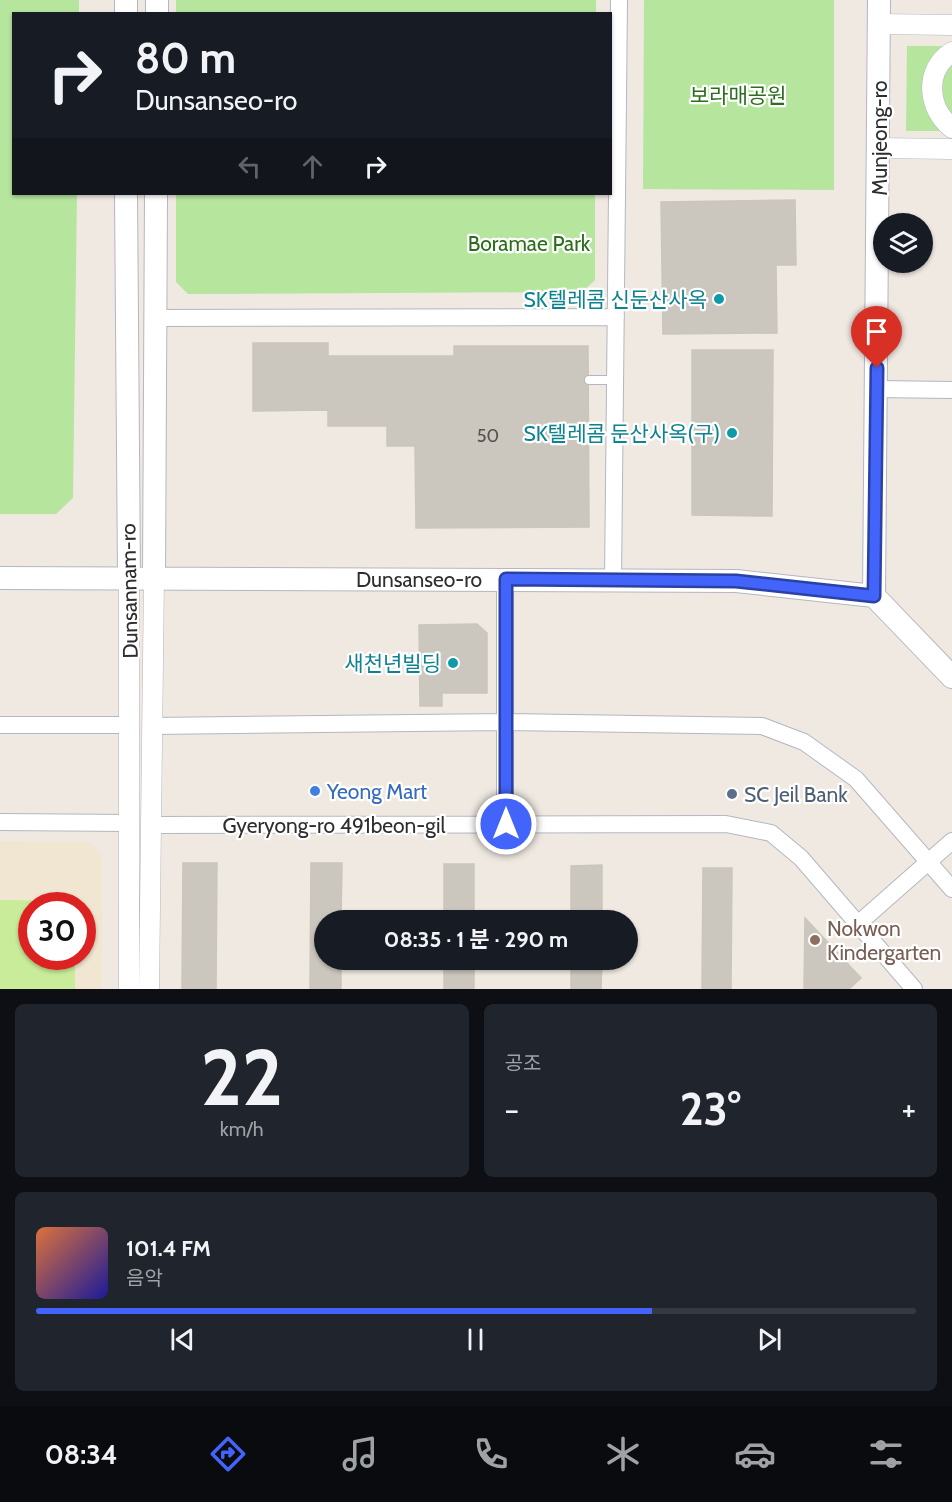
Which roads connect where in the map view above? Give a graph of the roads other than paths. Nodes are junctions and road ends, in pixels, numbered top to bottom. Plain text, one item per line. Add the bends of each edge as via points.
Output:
1 (619, 0) edge
2 (879, 0) edge
3 (879, 24) junction
4 (952, 25) edge
5 (952, 52) edge
6 (952, 128) edge
7 (879, 148) junction
8 (952, 149) edge
9 (126, 195) edge
10 (156, 195) edge
11 (616, 317) junction
12 (155, 318) junction
13 (589, 380) dead end
14 (615, 380) junction
15 (876, 390) junction
16 (952, 390) edge
17 (0, 578) edge
18 (129, 578) junction
19 (154, 578) junction
20 (506, 579) junction
21 (614, 581) junction
22 (874, 596) junction
23 (952, 677) edge
24 (506, 722) junction
25 (0, 725) edge
26 (130, 725) junction
27 (152, 726) junction
28 (0, 822) edge
29 (130, 823) junction
30 (506, 824) junction
31 (151, 825) junction
32 (952, 841) edge
33 (928, 862) junction
34 (952, 889) edge
35 (859, 923) junction
36 (129, 989) edge
37 (149, 989) edge
38 (914, 989) edge

1 - 11 street
2 - 3 main road, Munjeong-ro
3 - 4 street
3 - 7 main road, Munjeong-ro
5 - 6 street via 935,71 932,93 936,110
7 - 8 street
7 - 15 main road, Munjeong-ro
9 - 18 main road, Dunsannam-ro
10 - 12 main road, Dunsannam-ro
11 - 12 street
11 - 14 street
12 - 19 main road, Dunsannam-ro
13 - 14 lane
14 - 21 street
15 - 16 street
15 - 22 main road, Munjeong-ro
17 - 18 main road, Dunsanseo-ro
18 - 19 main road, Dunsanseo-ro
18 - 26 street, Dunsannam-ro
19 - 20 main road, Dunsanseo-ro
19 - 27 street, Dunsannam-ro
20 - 21 main road, Dunsanseo-ro
20 - 24 street
21 - 22 main road, Dunsanseo-ro via 736,581
22 - 23 main road
24 - 27 street
24 - 30 street
24 - 33 street via 762,726 804,742 856,779
25 - 26 street
26 - 29 street, Dunsannam-ro
27 - 31 street, Dunsannam-ro
28 - 29 street
29 - 36 street, Dunsannam-ro
30 - 31 street, Gyeryong-ro 491beon-gil
30 - 35 street, Gyeryong-ro 491beon-gil via 726,824 771,833 801,858
31 - 37 street, Dunsannam-ro
32 - 33 street
33 - 34 street
33 - 35 street
35 - 38 street, Gyeryong-ro 491beon-gil

